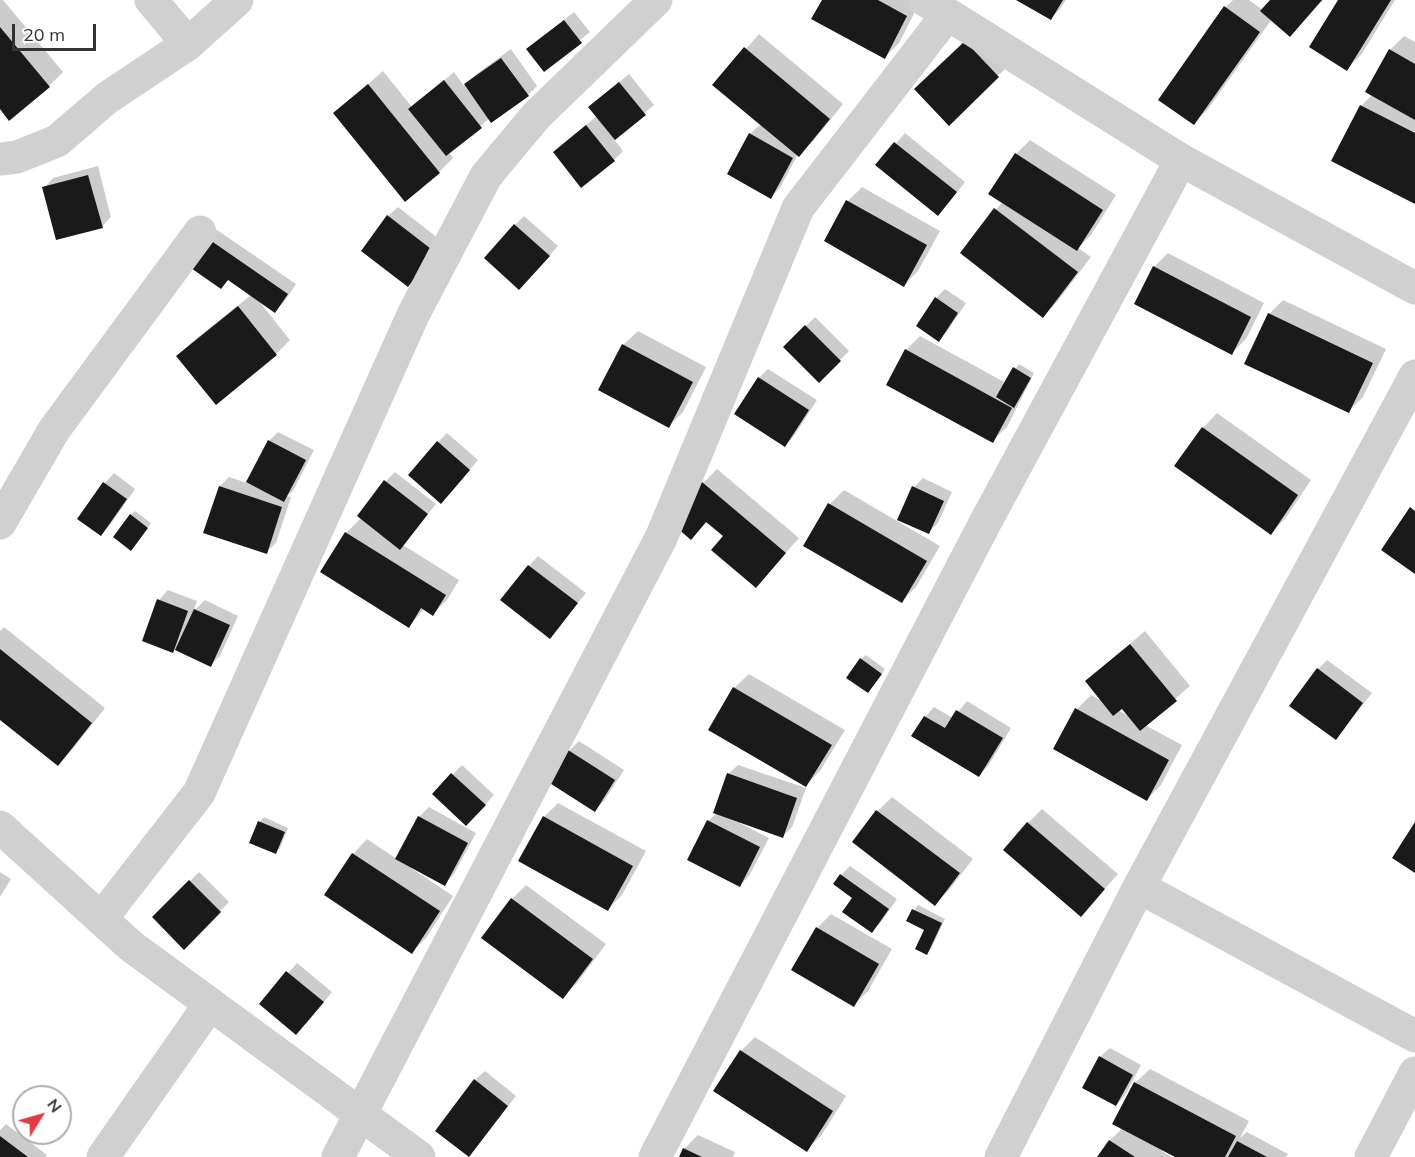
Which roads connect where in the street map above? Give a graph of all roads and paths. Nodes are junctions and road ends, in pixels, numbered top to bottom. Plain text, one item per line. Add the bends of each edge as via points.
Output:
1 (151, 0) edge
2 (237, 0) edge
3 (656, 0) edge
4 (936, 7) edge
5 (188, 44) junction
6 (0, 159) edge
7 (1181, 160) junction
8 (200, 232) dead end
9 (1415, 288) edge
10 (1415, 376) edge
11 (0, 523) edge
12 (0, 827) edge
13 (1139, 887) junction
14 (101, 919) junction
15 (210, 1004) junction
16 (1415, 1036) edge
17 (1415, 1073) edge
18 (360, 1113) junction
19 (103, 1157) edge
20 (338, 1157) edge
21 (419, 1157) edge
22 (656, 1157) edge
23 (1001, 1157) edge
24 (1371, 1157) edge

1 - 5 street
2 - 5 street
3 - 14 street via 537,116 486,176 413,315 199,793
4 - 7 street
4 - 18 street via 798,208 661,538
5 - 6 street via 108,98 57,141 17,157
7 - 9 street
7 - 22 street via 986,523
8 - 11 street via 54,430
10 - 13 street
12 - 14 street
13 - 16 street
13 - 23 street
14 - 15 street
15 - 18 street
15 - 19 street
17 - 24 street
18 - 20 street
18 - 21 street

